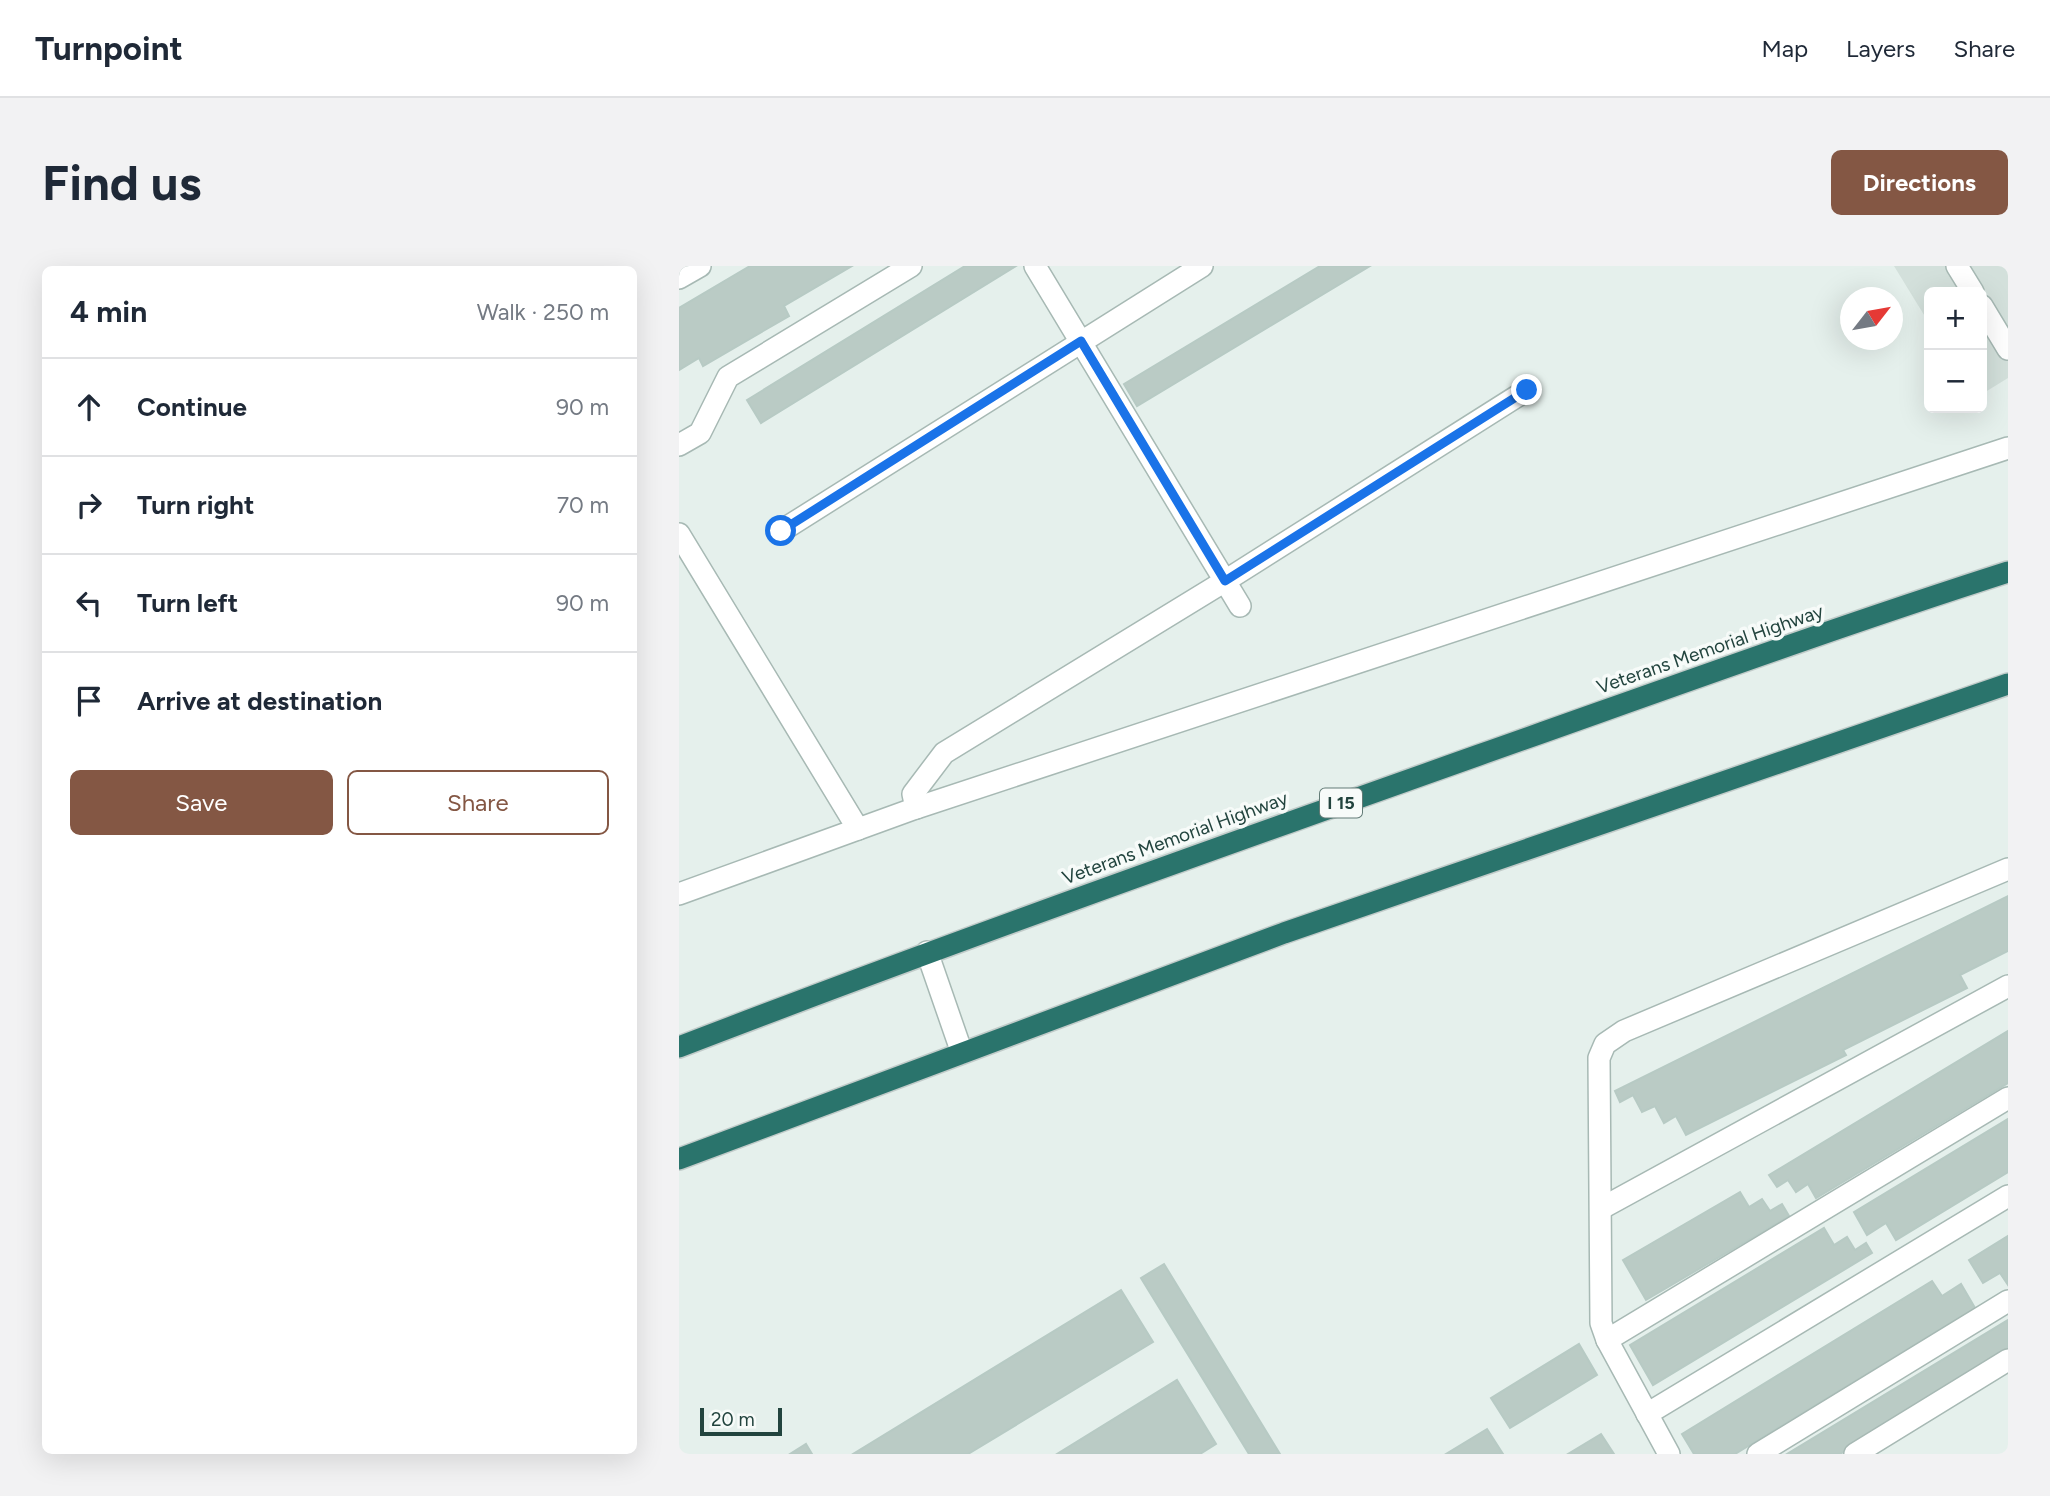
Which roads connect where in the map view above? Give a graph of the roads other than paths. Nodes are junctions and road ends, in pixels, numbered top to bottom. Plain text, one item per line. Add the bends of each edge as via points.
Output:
1 (700, 266) edge
2 (911, 266) edge
3 (1035, 266) edge
4 (1202, 266) edge
5 (1957, 266) edge
6 (679, 278) edge
7 (1970, 287) edge
8 (1987, 314) edge
9 (1081, 341) junction
10 (2008, 349) edge
11 (1527, 390) dead end
12 (679, 445) edge
13 (2008, 448) edge
14 (781, 531) dead end
15 (679, 534) edge
16 (2008, 572) edge
17 (1225, 581) junction
18 (1240, 606) dead end
19 (2008, 684) edge
20 (916, 808) junction
21 (858, 829) junction
22 (2008, 869) edge
23 (679, 894) edge
24 (927, 952) junction
25 (2008, 986) edge
26 (679, 1047) edge
27 (962, 1053) junction
28 (2008, 1098) edge
29 (679, 1159) edge
30 (2008, 1196) edge
31 (1602, 1208) junction
32 (2008, 1301) edge
33 (1607, 1340) junction
34 (2008, 1360) edge
35 (1647, 1414) junction
36 (1669, 1454) edge
37 (1758, 1454) edge
38 (1854, 1454) edge

1 - 6 lane
2 - 12 lane via 728,377 700,433
3 - 9 lane
4 - 9 lane
5 - 7 lane
8 - 10 lane
9 - 14 lane
9 - 17 lane
11 - 17 lane
13 - 20 lane
15 - 21 lane
16 - 24 highway, Veterans Memorial Highway / I 15 via 1889,610
17 - 18 lane
17 - 20 lane via 944,753 913,794
19 - 27 highway via 1284,933
20 - 21 lane
21 - 23 lane
22 - 31 lane via 1624,1031 1605,1044 1599,1058
24 - 26 highway, Veterans Memorial Highway / I 15
24 - 27 lane
25 - 31 lane
27 - 29 highway
28 - 33 lane
30 - 35 lane
31 - 33 lane via 1601,1323
32 - 37 lane
33 - 35 lane
34 - 38 lane
35 - 36 lane

